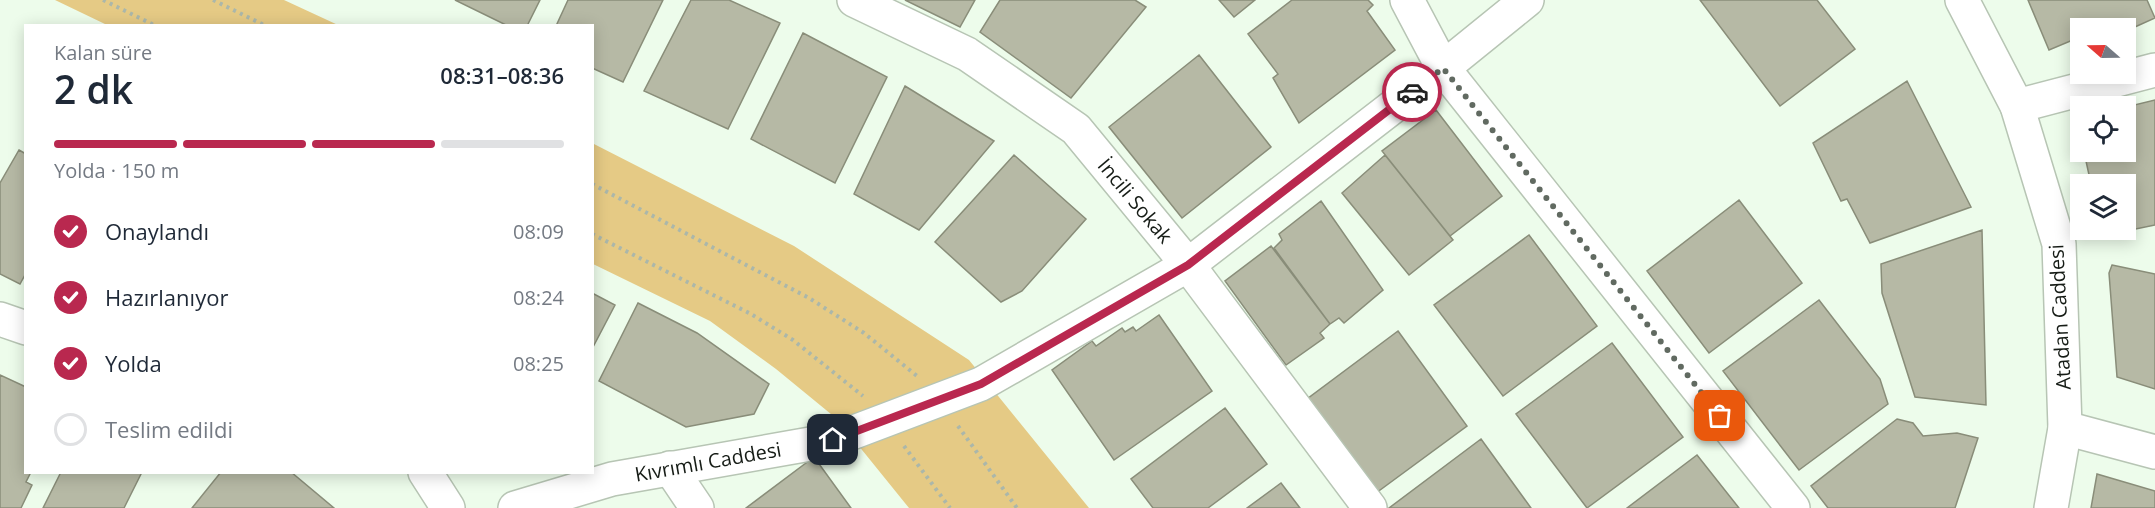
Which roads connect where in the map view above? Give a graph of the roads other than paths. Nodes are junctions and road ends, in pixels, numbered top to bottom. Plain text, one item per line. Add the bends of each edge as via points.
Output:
1 (854, 0) edge
2 (1407, 0) edge
3 (1527, 0) edge
4 (1962, 0) edge
5 (1443, 68) junction
6 (2155, 70) edge
7 (2017, 106) junction
8 (1188, 265) junction
9 (0, 319) edge
10 (24, 327) edge
11 (2065, 429) junction
12 (2155, 452) edge
13 (670, 468) junction
14 (426, 474) edge
15 (448, 508) edge
16 (514, 508) edge
17 (697, 508) edge
18 (1370, 508) edge
19 (1793, 508) edge
20 (2051, 508) edge

1 - 8 street, İncili Sokak via 967,54 1076,129
2 - 5 street
3 - 5 street, Kıvrımlı Caddesi
4 - 7 street, Atadan Caddesi
5 - 8 street, Kıvrımlı Caddesi
5 - 19 street
6 - 7 street
7 - 11 street, Atadan Caddesi via 2059,244
8 - 13 street, Kıvrımlı Caddesi via 981,384 833,440
8 - 18 street, İncili Sokak
9 - 10 street
11 - 12 street
11 - 20 street, Atadan Caddesi
13 - 16 street, Kıvrımlı Caddesi via 612,479
13 - 17 street
14 - 15 street

